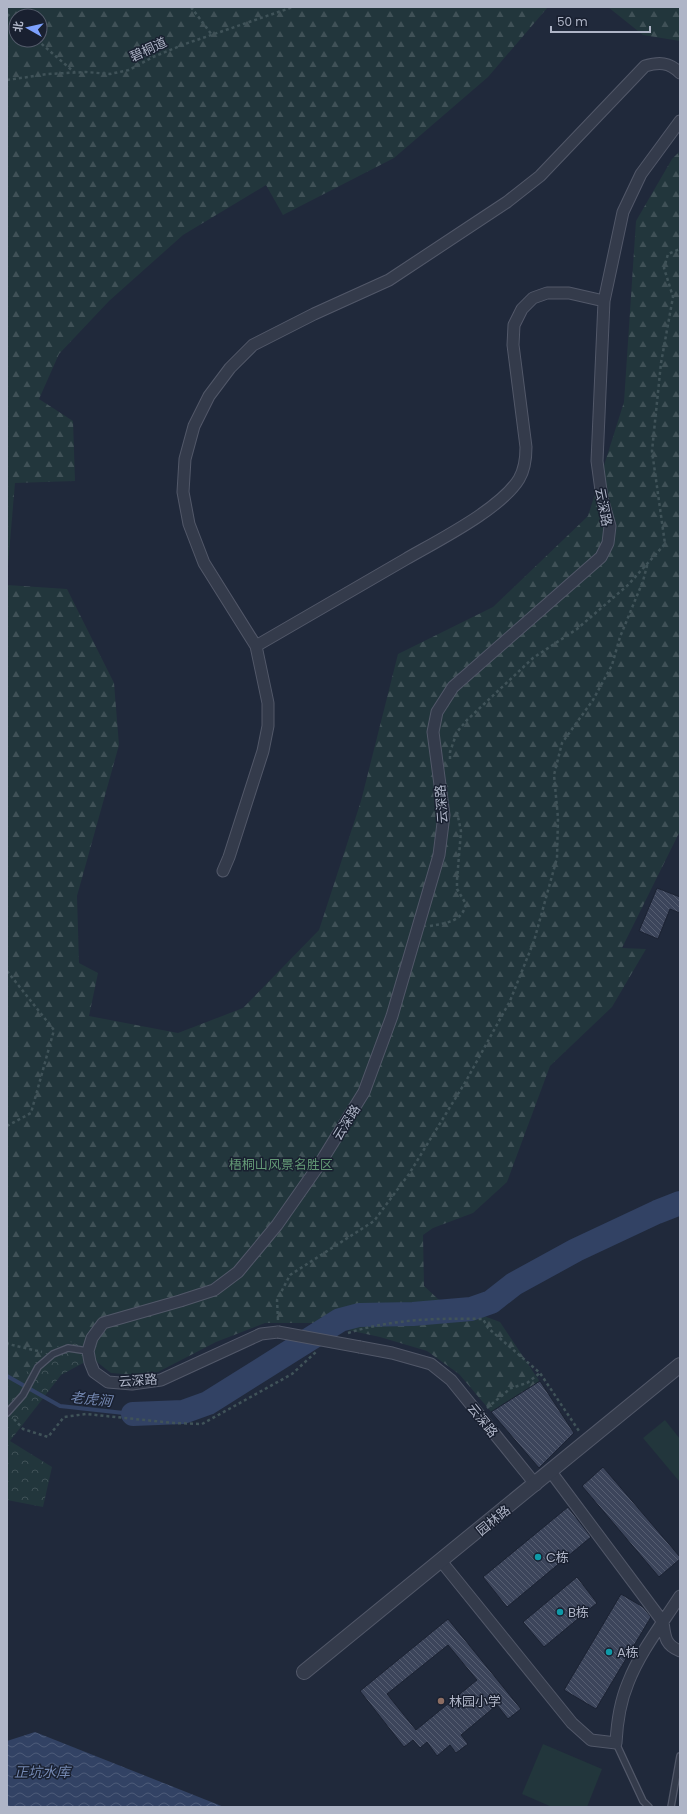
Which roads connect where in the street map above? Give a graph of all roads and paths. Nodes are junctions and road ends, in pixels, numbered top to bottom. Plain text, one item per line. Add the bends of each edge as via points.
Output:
1 (191, 7) edge
2 (293, 7) edge
3 (212, 35) junction
4 (46, 48) edge
5 (75, 73) junction
6 (680, 73) edge
7 (7, 80) edge
8 (680, 121) edge
9 (680, 249) edge
10 (604, 301) junction
11 (648, 562) junction
12 (256, 646) junction
13 (449, 764) dead end
14 (455, 806) dead end
15 (223, 871) dead end
16 (418, 928) junction
17 (7, 971) edge
18 (7, 1126) edge
19 (278, 1332) junction
20 (343, 1334) dead end
21 (7, 1342) edge
22 (320, 1348) dead end
23 (88, 1351) junction
24 (53, 1354) junction
25 (680, 1365) edge
26 (540, 1373) junction
27 (7, 1413) edge
28 (480, 1415) junction
29 (587, 1442) junction
30 (551, 1472) junction
31 (536, 1485) junction
32 (441, 1561) junction
33 (680, 1596) edge
34 (663, 1622) junction
35 (680, 1651) edge
36 (304, 1672) dead end
37 (616, 1744) junction
38 (680, 1756) edge
39 (649, 1807) edge
40 (671, 1807) edge

1 - 3 path
2 - 3 path, 碧桐道
3 - 5 path, 碧桐道 via 153,56 129,70 110,74
4 - 5 path
5 - 7 path, 碧桐道
6 - 12 street via 675,68 658,62 645,66 540,176 507,202 388,280 253,346 230,368 209,396 194,426 185,459 183,492 189,524 204,563
8 - 10 street, 云深路 via 641,174 622,212
9 - 11 path via 668,254 664,268 673,297 661,363 652,451 665,544
10 - 12 street via 569,293 547,293 533,298 522,309 514,325 513,344 526,464 519,480 507,493 489,509 453,532
10 - 16 street, 云深路 via 597,461 602,498 610,526 608,543 601,556 453,687 437,712 433,732 444,815 439,855
11 - 13 path via 628,585 577,629 533,658 467,720 457,732
11 - 19 path via 612,665 593,700 562,743 554,775 558,818 557,858 534,941 510,1001 466,1081 409,1174 374,1220 290,1275 277,1300
12 - 15 street via 268,703 268,726 263,751 230,857
14 - 16 path via 461,831 456,880 457,889 466,904 464,912 454,921
16 - 23 street, 云深路 via 392,1016 364,1092 319,1165 277,1225 238,1272 214,1290 103,1322 92,1338
17 - 18 path via 54,1030 31,1113
19 - 23 street, 云深路 via 261,1334 161,1380 132,1384 108,1382 94,1372
19 - 28 street, 云深路, bridge via 392,1353 431,1364 451,1380
20 - 26 path via 396,1322 439,1318 483,1319 488,1328
21 - 24 path
22 - 27 path via 292,1374 202,1424 174,1424 86,1414 64,1417 48,1437 23,1429
23 - 24 lane via 68,1348
24 - 27 lane via 38,1367 23,1395
25 - 29 street, 园林路
26 - 28 path via 527,1384 511,1388
26 - 29 path
28 - 31 street, 云深路
29 - 30 street, 园林路
30 - 31 street, 园林路
30 - 34 street
31 - 32 street, 园林路
32 - 36 street, 园林路
32 - 37 street via 572,1723 591,1740
33 - 34 street
34 - 35 street via 670,1647
34 - 37 street via 627,1684 617,1723
37 - 39 lane via 643,1801
38 - 40 lane

